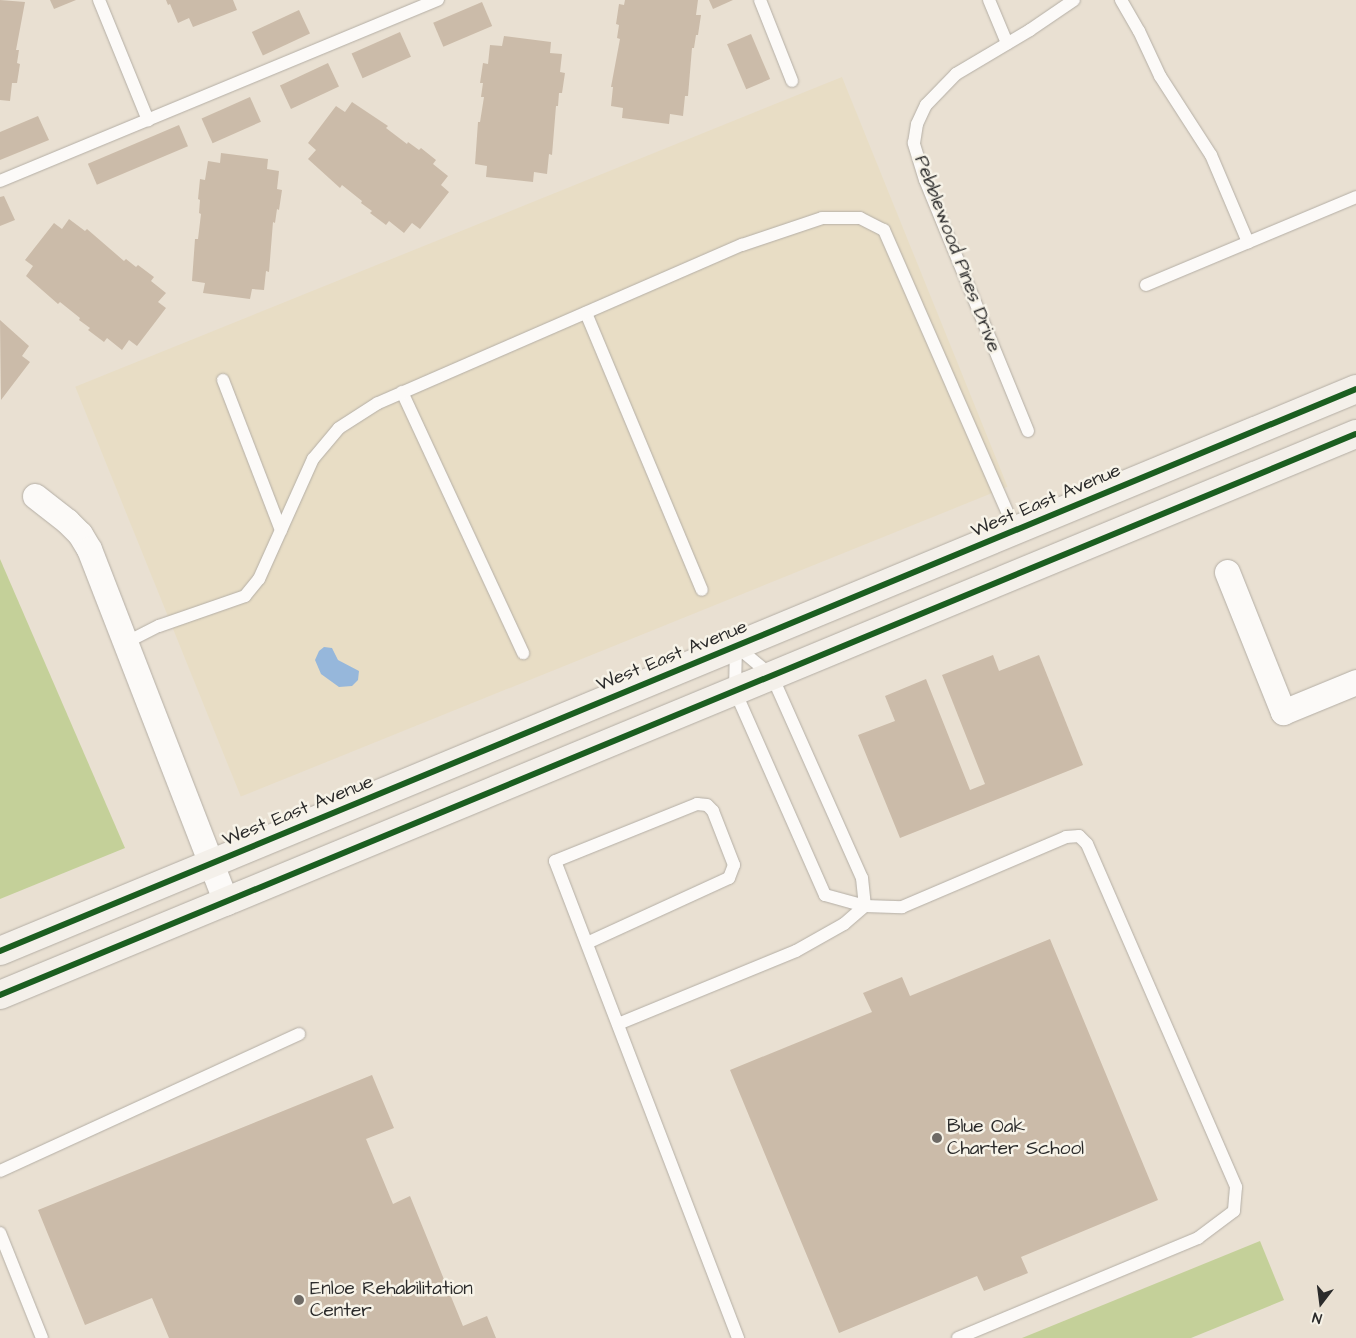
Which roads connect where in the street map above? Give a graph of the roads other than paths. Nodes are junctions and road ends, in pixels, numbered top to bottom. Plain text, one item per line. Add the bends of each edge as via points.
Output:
1 (99, 0) edge
2 (438, 0) edge
3 (760, 0) edge
4 (989, 0) edge
5 (1074, 0) edge
6 (1121, 0) edge
7 (1006, 43) junction
8 (792, 81) dead end
9 (148, 120) junction
10 (0, 182) edge
11 (1356, 198) edge
12 (1248, 242) junction
13 (1146, 285) dead end
14 (586, 313) junction
15 (223, 380) dead end
16 (1356, 389) edge
17 (402, 392) junction
18 (1028, 431) dead end
19 (1356, 434) edge
20 (35, 496) dead end
21 (281, 530) junction
22 (1015, 530) junction
23 (1227, 572) dead end
24 (702, 590) dead end
25 (125, 643) junction
26 (736, 646) junction
27 (523, 653) dead end
28 (772, 676) junction
29 (1356, 682) edge
30 (735, 691) junction
31 (211, 863) junction
32 (226, 902) junction
33 (866, 906) junction
34 (587, 943) junction
35 (0, 951) edge
36 (0, 995) edge
37 (618, 1024) junction
38 (298, 1034) dead end
39 (0, 1171) edge
40 (0, 1233) edge
41 (42, 1338) edge
42 (738, 1338) edge
43 (958, 1338) edge

1 - 9 lane
2 - 9 lane
3 - 8 lane
4 - 7 lane
5 - 7 lane, Pebblewood Pines Drive
6 - 12 lane via 1160,76 1211,155
7 - 18 lane, Pebblewood Pines Drive via 956,74 939,89 917,124 914,144 925,180
9 - 10 lane
11 - 12 lane
12 - 13 lane
14 - 17 lane
14 - 22 lane via 742,245 822,218 860,218 884,230
14 - 24 lane
15 - 21 lane
16 - 22 main road, West East Avenue
17 - 21 lane via 339,428 314,459
17 - 27 lane
19 - 28 main road
20 - 25 street via 80,534
21 - 25 lane via 259,579 245,596 159,626
22 - 26 main road, West East Avenue
23 - 29 street via 1283,712
25 - 31 street
26 - 28 lane
26 - 30 lane
26 - 31 main road, West East Avenue
28 - 30 main road
28 - 33 lane via 862,878
30 - 32 main road
30 - 33 lane via 825,895
31 - 32 street
31 - 35 main road, West East Avenue
32 - 36 main road
33 - 37 lane via 844,924 796,951
33 - 43 lane via 902,907 1066,837 1080,836 1087,844 1236,1187 1234,1211 1198,1238
34 - 34 lane via 555,861 697,804 707,804 714,811 734,865 728,878
34 - 37 lane
37 - 42 lane
38 - 39 lane
40 - 41 lane

